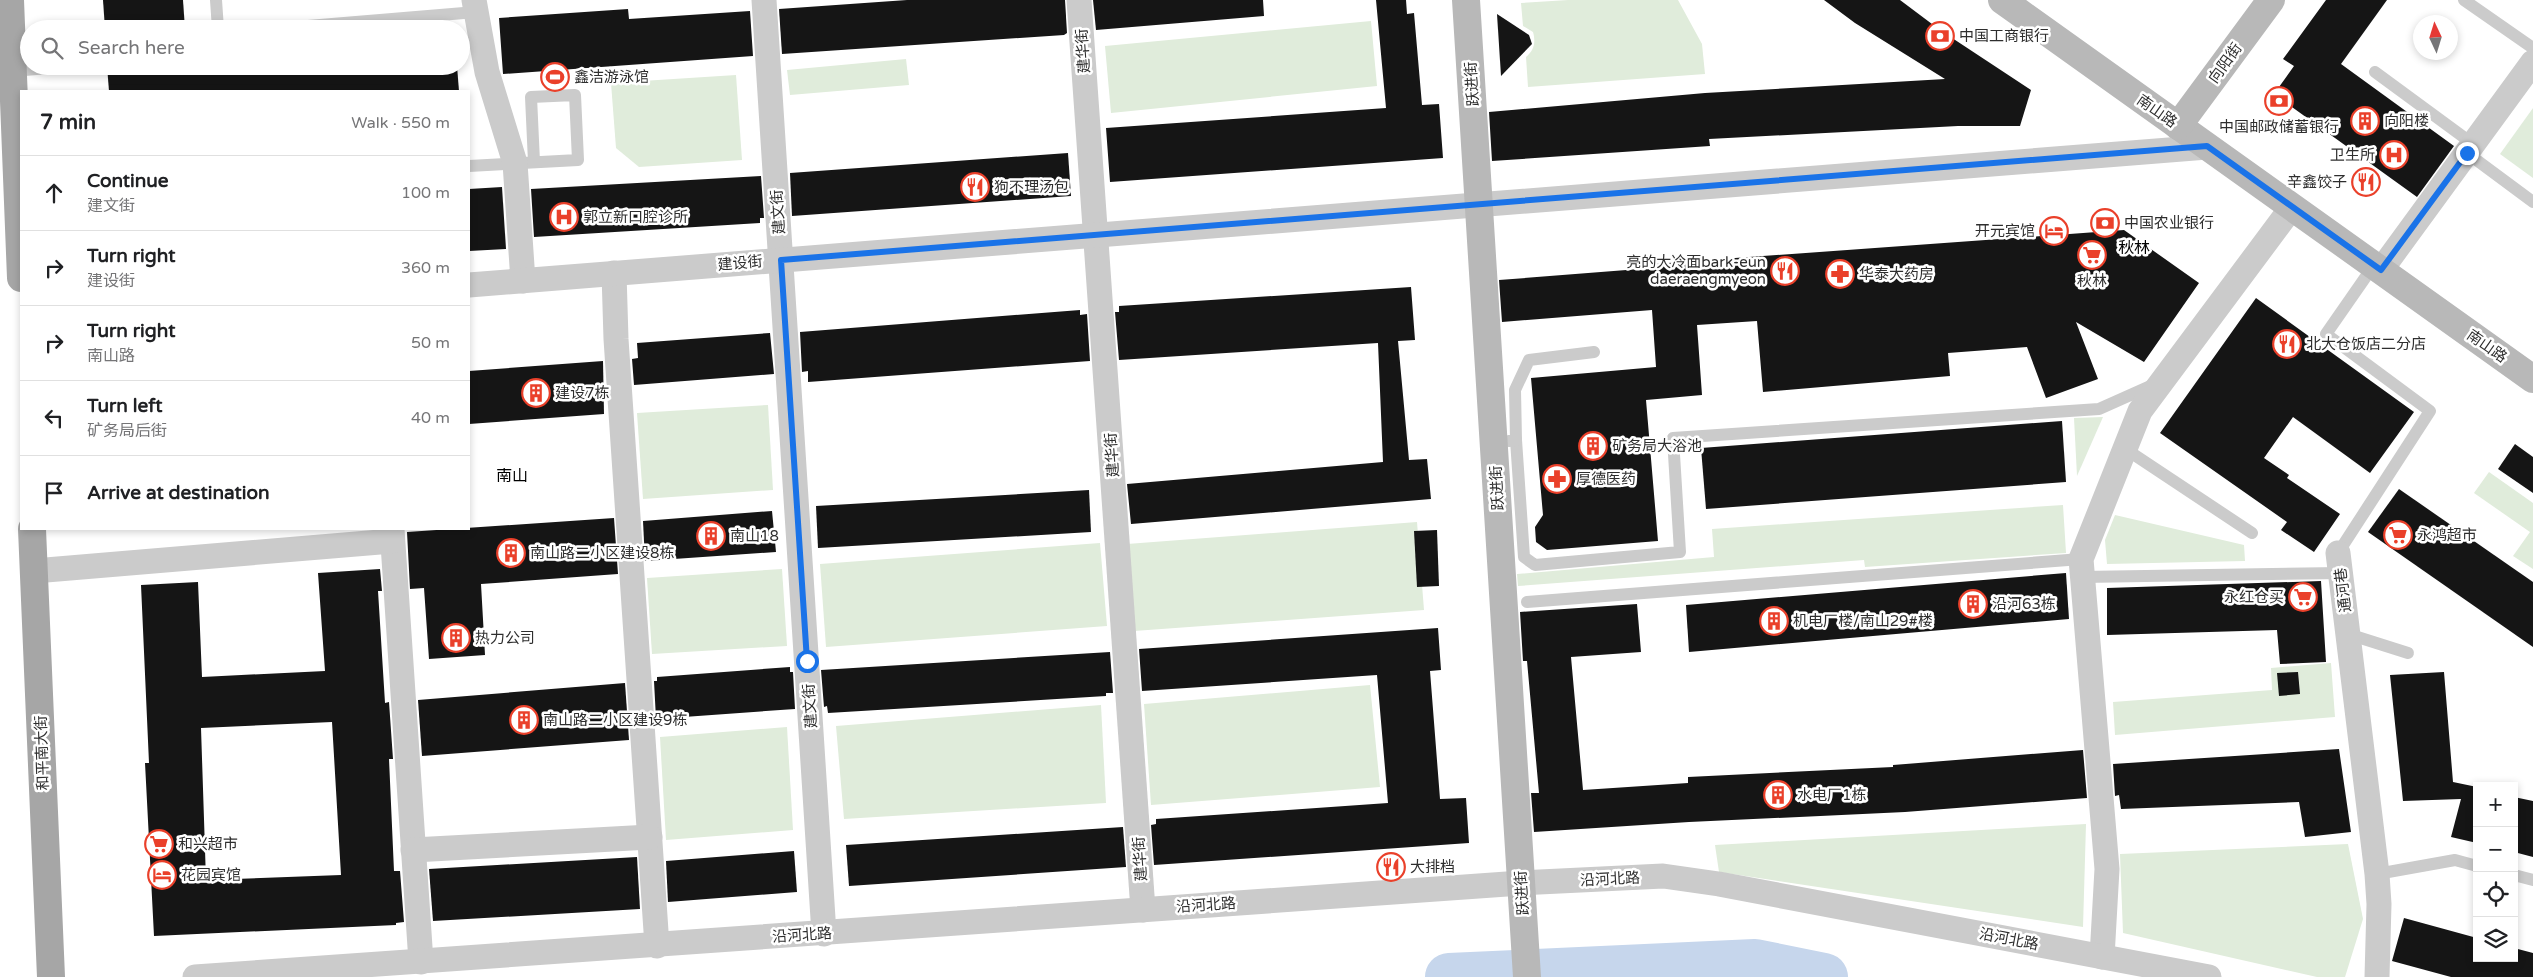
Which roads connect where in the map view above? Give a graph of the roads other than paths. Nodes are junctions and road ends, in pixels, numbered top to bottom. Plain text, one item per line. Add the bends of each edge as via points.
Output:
1 (10, 0) edge
2 (216, 0) edge
3 (764, 0) edge
4 (1079, 0) edge
5 (1466, 0) edge
6 (2271, 0) edge
7 (2464, 0) edge
8 (2013, 3) edge
9 (475, 6) edge
10 (217, 20) edge
11 (351, 20) edge
12 (2533, 48) edge
13 (2533, 62) edge
14 (20, 70) edge
15 (12, 71) junction
16 (2376, 72) dead end
17 (2178, 126) junction
18 (2207, 146) junction
19 (2470, 149) junction
20 (2120, 152) junction
21 (524, 162) junction
22 (470, 166) edge
23 (2533, 202) edge
24 (1479, 204) junction
25 (2292, 207) junction
26 (1097, 235) junction
27 (20, 255) edge
28 (781, 260) junction
29 (2377, 268) junction
30 (614, 274) junction
31 (523, 281) junction
32 (470, 285) edge
33 (1594, 352) dead end
34 (2533, 378) edge
35 (2164, 380) junction
36 (1505, 441) junction
37 (2124, 448) junction
38 (32, 530) edge
39 (2252, 533) dead end
40 (392, 535) edge
41 (2339, 563) junction
42 (2082, 568) junction
43 (34, 571) junction
44 (1527, 602) dead end
45 (2348, 634) junction
46 (2408, 653) dead end
47 (650, 837) junction
48 (414, 850) junction
49 (2473, 865) edge
50 (2377, 874) junction
51 (2518, 876) edge
52 (2533, 880) edge
53 (1522, 884) junction
54 (1143, 910) junction
55 (824, 934) junction
56 (657, 946) junction
57 (2102, 957) junction
58 (421, 962) junction
59 (51, 968) edge
60 (195, 977) edge
61 (1527, 977) edge
62 (2209, 977) edge
63 (2377, 977) edge

1 - 15 main road
2 - 10 lane
3 - 28 street, 建文街
4 - 26 street, 建华街
5 - 24 street, 跃进街
6 - 17 street, 向阳街
7 - 12 lane
8 - 17 street, 南山路
9 - 11 lane
9 - 21 street via 487,72
13 - 19 street
14 - 15 lane
15 - 27 main road
16 - 19 lane
17 - 18 street, 南山路
17 - 20 street
18 - 20 street, 建设街
18 - 25 street, 南山路
19 - 23 lane
19 - 29 street
20 - 24 street, 建设街
21 - 21 lane via 578,160 575,95 531,97
21 - 22 lane
21 - 31 street
24 - 26 street, 建设街
24 - 36 street, 跃进街
25 - 29 street, 南山路
25 - 35 street
26 - 28 street, 建设街
26 - 54 street, 建华街
28 - 30 street, 建设街
28 - 55 street, 建文街
29 - 34 street, 南山路
29 - 41 lane, 通河巷 via 2326,334 2430,411
30 - 31 street, 建设街
30 - 47 street
31 - 32 street, 建设街
33 - 36 lane via 1529,360 1515,390
35 - 36 lane via 2099,409 1673,438 1680,552 1661,554 1535,565 1524,557
35 - 37 street via 2140,411
36 - 53 street, 跃进街
37 - 39 lane
37 - 42 street
38 - 43 main road, 和平南大街
40 - 43 street
40 - 48 street
41 - 42 lane
41 - 45 street, 通河巷
42 - 44 lane
42 - 57 street via 2107,869
43 - 59 main road, 和平南大街
45 - 46 lane
45 - 50 street, 通河巷
47 - 48 street
47 - 56 street
48 - 58 street
49 - 50 lane via 2455,860
50 - 63 street, 通河巷
51 - 52 lane
53 - 54 street, 沿河北路
53 - 57 street, 沿河北路 via 1663,876
53 - 61 street, 跃进街
54 - 55 street, 沿河北路
55 - 56 street, 沿河北路
56 - 58 street, 沿河北路
57 - 62 street, 沿河北路
58 - 60 street, 沿河北路

